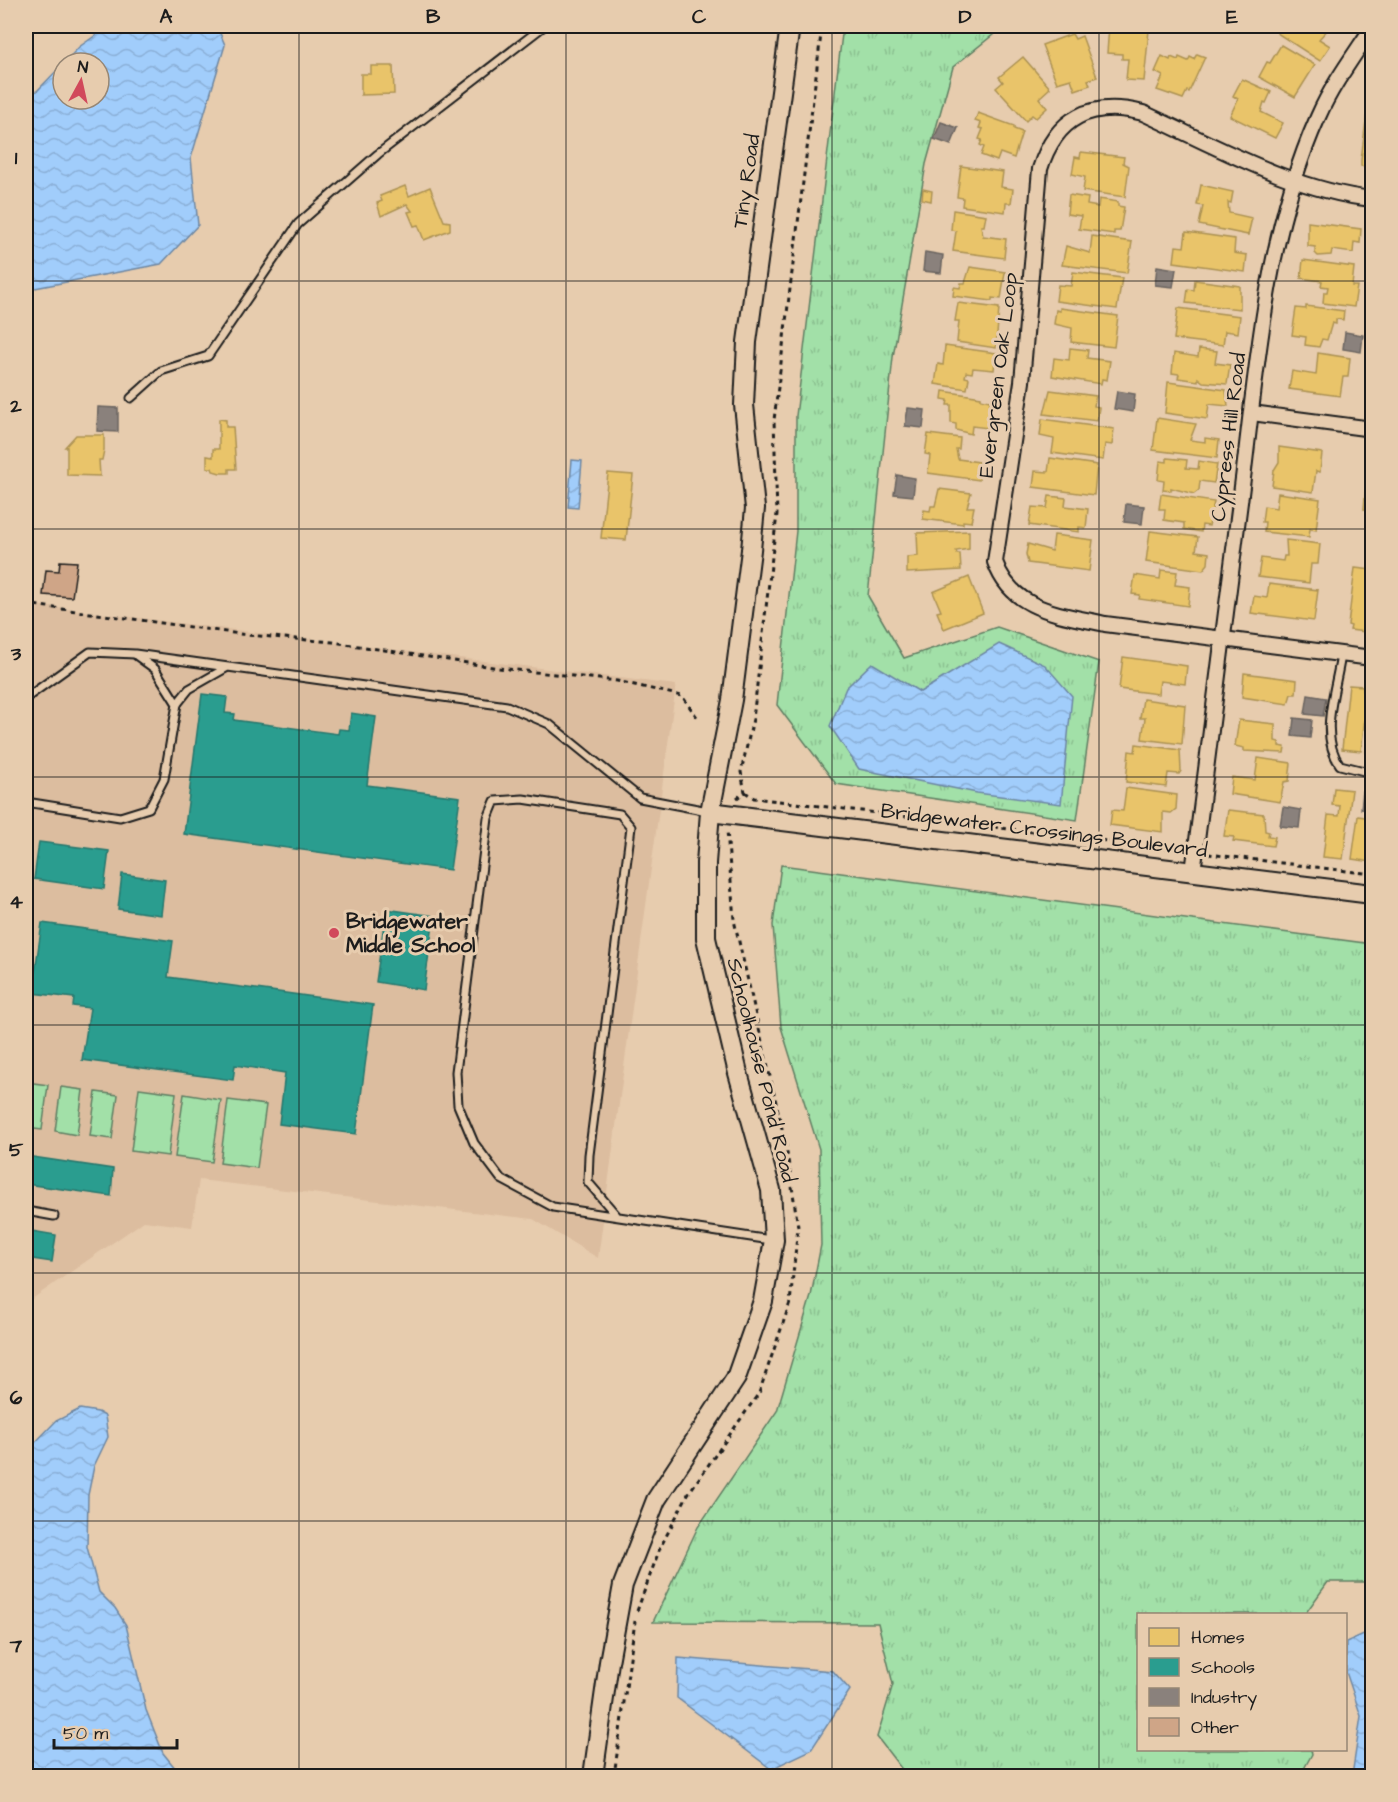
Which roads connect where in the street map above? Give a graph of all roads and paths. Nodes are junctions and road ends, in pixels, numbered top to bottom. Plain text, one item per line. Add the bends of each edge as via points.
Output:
1 (544, 26) edge
2 (790, 26) edge
3 (822, 26) edge
4 (1372, 28) edge
5 (1293, 180) junction
6 (1372, 199) edge
7 (747, 342) joint
8 (131, 398) dead end
9 (1252, 414) junction
10 (1372, 429) edge
11 (26, 604) edge
12 (1223, 639) junction
13 (135, 654) junction
14 (1341, 655) junction
15 (1372, 658) edge
16 (227, 667) junction
17 (26, 698) edge
18 (177, 704) junction
19 (699, 720) dead end
20 (1372, 772) edge
21 (745, 792) junction
22 (26, 802) edge
23 (710, 812) junction
24 (732, 814) junction
25 (1183, 850) dead end
26 (1207, 854) dead end
27 (1193, 872) junction
28 (1372, 874) edge
29 (1372, 894) edge
30 (26, 1211) edge
31 (54, 1216) dead end
32 (617, 1216) junction
33 (774, 1240) junction
34 (593, 1776) edge
35 (614, 1776) edge

1 - 8 lane via 378,154 298,224 208,356 160,371
2 - 7 street, Tiny Road
3 - 21 path via 774,420 777,514 753,719 741,772
4 - 5 street, Cypress Hill Road via 1319,116
5 - 6 street, Evergreen Oak Loop
5 - 9 street, Cypress Hill Road via 1272,262
5 - 12 street, Evergreen Oak Loop via 1143,113 1107,108 1088,111 1057,134 1046,149 1040,169 1022,382 996,546 995,562 1001,579 1023,600 1068,616
7 - 23 street, Schoolhouse Pond Road via 744,405 755,508 732,700
9 - 10 street
9 - 12 street, Cypress Hill Road
11 - 19 path via 617,681 682,696
12 - 14 street, Evergreen Oak Loop
12 - 27 street, Cypress Hill Road
13 - 16 lane
13 - 17 lane via 90,652
13 - 18 lane via 155,669
14 - 15 street, Evergreen Oak Loop
14 - 20 lane via 1328,737 1331,753 1340,765
16 - 18 lane via 189,689
16 - 23 lane via 507,706 549,724 640,798
18 - 22 lane via 164,779 149,808 120,817
21 - 24 path via 737,798
21 - 25 path via 754,798
23 - 24 street, Bridgewater Crossings Boulevard
23 - 33 street, Schoolhouse Pond Road via 706,938 771,1190
24 - 27 street, Bridgewater Crossings Boulevard
24 - 35 path via 727,832 734,920 786,1146 798,1227 790,1303 759,1394 688,1494 660,1548 637,1611
26 - 28 path
27 - 29 street, Bridgewater Crossings Boulevard
30 - 31 lane
32 - 32 lane via 588,1182 631,827 620,814 523,799 495,801 488,818 457,1061 458,1105 474,1143 501,1179 553,1207
32 - 33 lane
33 - 34 street, Schoolhouse Pond Road via 764,1301 736,1378 656,1500 623,1585

